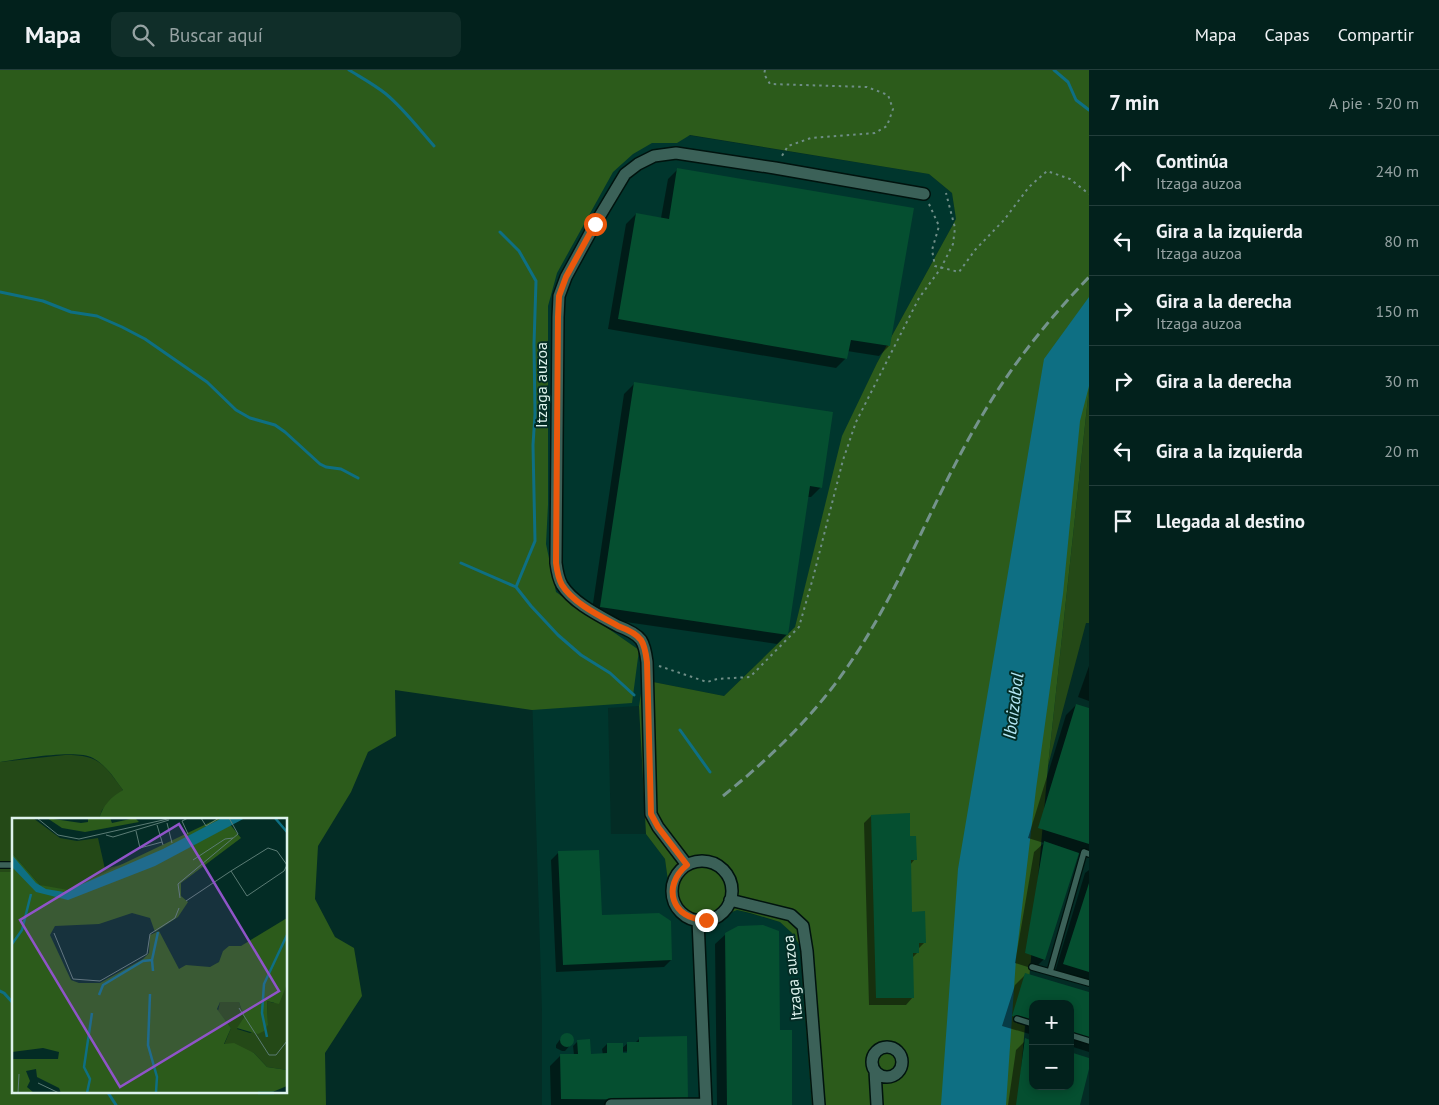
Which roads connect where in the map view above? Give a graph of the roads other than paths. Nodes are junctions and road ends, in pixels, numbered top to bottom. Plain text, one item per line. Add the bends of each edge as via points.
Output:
1 (924, 194) road end
2 (1089, 854) edge
3 (687, 865) junction
4 (730, 900) junction
5 (698, 920) junction
6 (1032, 967) dead end
7 (1050, 972) junction
8 (1089, 983) edge
9 (1017, 1019) dead end
10 (1029, 1023) edge
11 (1074, 1036) edge
12 (1089, 1041) edge
13 (875, 1071) dead end
14 (611, 1105) edge
15 (706, 1105) edge
16 (819, 1105) edge
17 (877, 1105) edge

1 - 3 street, Itzaga auzoa via 676,153 654,156 625,174 566,277 559,296 558,576 574,599 641,640 647,662 651,814
2 - 7 lane via 1084,852
3 - 4 street via 707,861 725,871 732,890
3 - 5 street via 675,878 673,896 682,912
4 - 5 street via 721,914
4 - 16 street, Itzaga auzoa via 791,915 803,926
5 - 15 street
6 - 7 lane
7 - 8 lane
9 - 10 lane
11 - 12 lane
13 - 17 street
14 - 15 street

